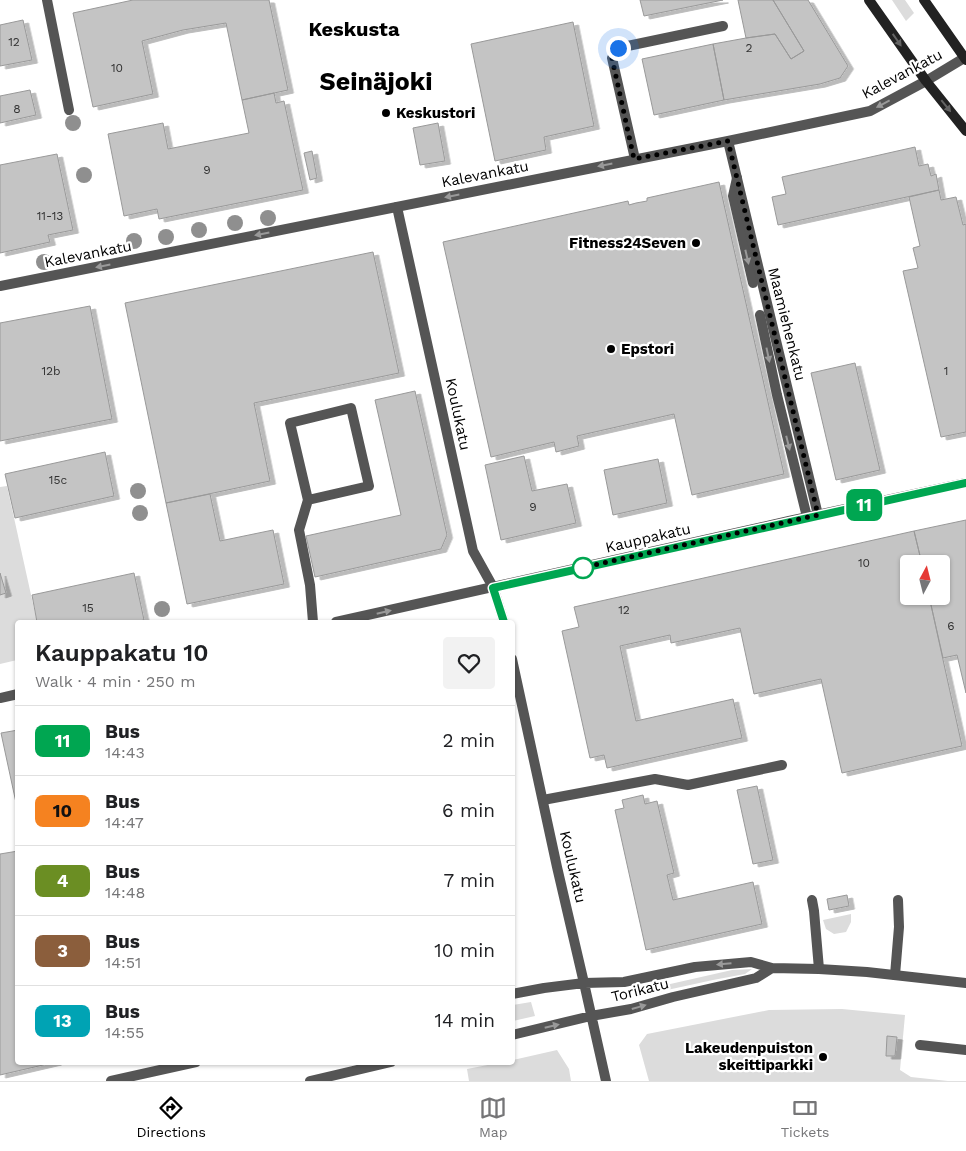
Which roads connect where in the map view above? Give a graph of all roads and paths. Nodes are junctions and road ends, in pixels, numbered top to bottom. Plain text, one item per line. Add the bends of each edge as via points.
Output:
1 (47, 0) edge
2 (869, 0) edge
3 (924, 0) edge
4 (723, 26) dead end
5 (965, 58) edge
6 (926, 80) junction
7 (69, 110) dead end
8 (966, 131) edge
9 (728, 141) junction
10 (634, 159) junction
11 (737, 178) junction
12 (398, 207) junction
13 (753, 283) dead end
14 (0, 286) edge
15 (760, 315) dead end
16 (966, 483) edge
17 (308, 500) junction
18 (818, 515) junction
19 (807, 518) junction
20 (493, 588) junction
21 (313, 620) edge
22 (345, 620) edge
23 (503, 620) edge
24 (515, 673) edge
25 (15, 695) edge
26 (0, 698) edge
27 (782, 765) dead end
28 (543, 800) junction
29 (812, 900) dead end
30 (898, 900) dead end
31 (772, 968) junction
32 (819, 969) junction
33 (895, 975) junction
34 (966, 983) edge
35 (584, 984) junction
36 (515, 993) edge
37 (591, 1016) junction
38 (515, 1034) edge
39 (920, 1045) dead end
40 (966, 1050) edge
41 (183, 1065) edge
42 (378, 1065) edge
43 (111, 1081) edge
44 (310, 1081) edge
45 (606, 1081) edge

1 - 7 street
2 -> 6 main road
3 - 5 main road
4 - 10 street via 618,48 612,58
5 - 6 street, Kalevankatu
6 -> 8 main road
6 -> 9 street, Kalevankatu via 870,111
9 - 10 street, Kalevankatu
9 - 11 street, Maamiehenkatu
10 -> 12 street, Kalevankatu
11 -> 13 street via 732,196
11 - 18 street, Maamiehenkatu
12 -> 14 street, Kalevankatu
12 - 20 street, Koulukatu via 473,551
15 -> 19 street
16 - 18 street, Kauppakatu
17 - 17 street via 369,486 350,408 290,423
17 - 21 street via 299,530
18 - 19 street, Kauppakatu
19 - 20 street, Kauppakatu
22 -> 20 street, Kauppakatu
20 - 23 street, Koulukatu
24 - 28 street, Koulukatu
25 - 26 street
27 - 28 street via 688,785 655,780
28 - 35 street, Koulukatu
29 - 32 street
30 - 33 street via 900,927
31 - 32 street, Torikatu
31 -> 35 street, Torikatu via 751,962 695,967 624,982
37 -> 31 street, Torikatu via 756,978
32 - 33 street, Torikatu
33 - 34 street, Torikatu
35 - 36 street, Torikatu
35 - 37 street, Koulukatu
38 -> 37 street, Torikatu
37 - 45 street, Koulukatu
39 - 40 street
41 - 43 street
42 - 44 street

